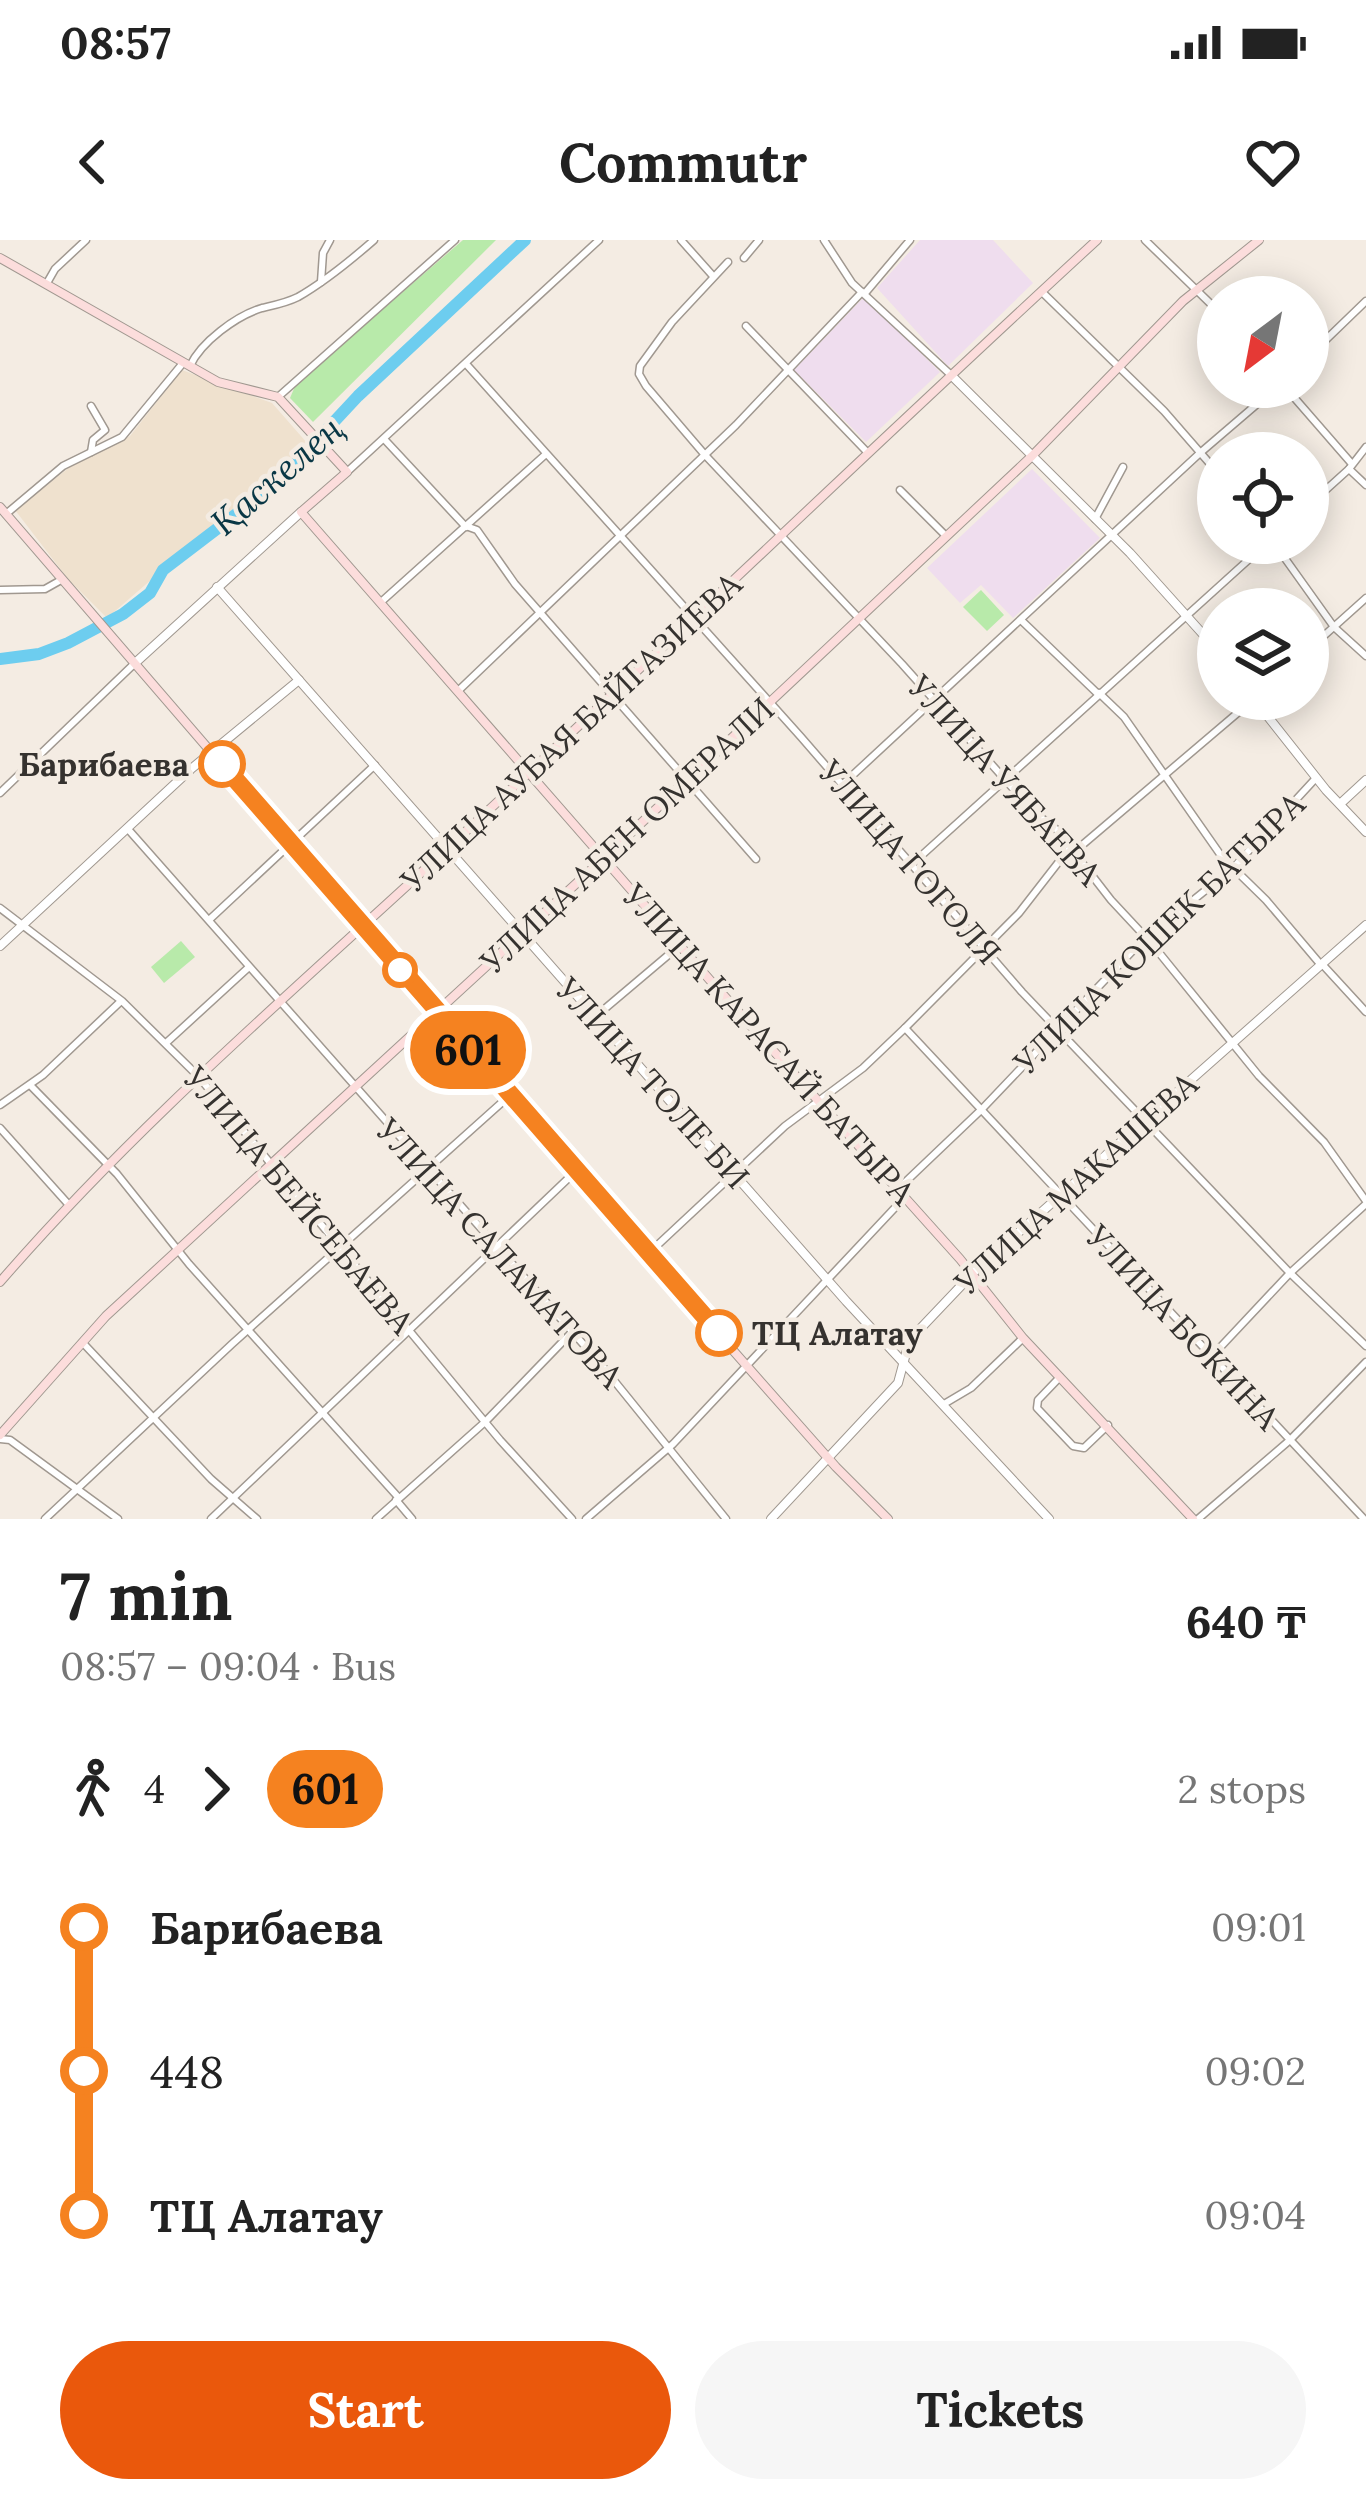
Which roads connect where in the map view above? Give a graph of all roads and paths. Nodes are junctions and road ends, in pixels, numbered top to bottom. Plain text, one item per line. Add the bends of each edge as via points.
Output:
1 (86, 240) edge
2 (330, 240) edge
3 (374, 240) edge
4 (454, 240) edge
5 (599, 240) edge
6 (681, 240) edge
7 (759, 240) edge
8 (824, 240) edge
9 (910, 240) edge
10 (1097, 240) edge
11 (1145, 240) edge
12 (1259, 240) edge
13 (0, 254) edge
14 (744, 258) dead end
15 (728, 262) dead end
16 (713, 276) junction
17 (1213, 276) edge
18 (321, 282) junction
19 (47, 283) junction
20 (1197, 289) joint
21 (1042, 292) junction
22 (864, 293) junction
23 (1366, 302) edge
24 (746, 326) dead end
25 (1329, 337) edge
26 (186, 364) junction
27 (467, 365) junction
28 (1119, 368) junction
29 (787, 371) junction
30 (951, 375) junction
31 (278, 397) junction
32 (91, 406) dead end
33 (1255, 408) edge
34 (1299, 408) edge
35 (1226, 432) edge
36 (385, 440) junction
37 (1366, 447) edge
38 (1197, 450) edge
39 (91, 452) junction
40 (867, 452) junction
41 (547, 454) junction
42 (705, 455) junction
43 (1032, 456) junction
44 (1197, 456) edge
45 (1123, 467) dead end
46 (1351, 467) junction
47 (347, 472) junction
48 (1366, 485) edge
49 (1329, 487) edge
50 (901, 490) dead end
51 (3, 510) edge
52 (302, 512) junction
53 (1095, 519) junction
54 (466, 526) junction
55 (780, 535) junction
56 (946, 536) junction
57 (1112, 536) junction
58 (621, 539) junction
59 (1246, 564) edge
60 (1286, 564) edge
61 (62, 580) junction
62 (217, 587) junction
63 (0, 590) edge
64 (1366, 598) edge
65 (381, 602) junction
66 (542, 614) junction
67 (1188, 614) junction
68 (694, 619) junction
69 (857, 619) junction
70 (1021, 620) junction
71 (1197, 625) edge
72 (1334, 627) junction
73 (1329, 631) edge
74 (1366, 656) edge
75 (134, 664) junction
76 (299, 680) junction
77 (458, 691) junction
78 (1098, 693) junction
79 (615, 694) junction
80 (934, 700) junction
81 (769, 702) junction
82 (1229, 720) edge
83 (1270, 720) edge
84 (212, 752) junction
85 (375, 765) junction
86 (530, 772) junction
87 (1165, 775) junction
88 (1316, 778) junction
89 (686, 780) junction
90 (1006, 780) junction
91 (1366, 780) edge
92 (842, 785) junction
93 (0, 793) edge
94 (1340, 804) junction
95 (127, 828) junction
96 (1366, 832) edge
97 (292, 844) junction
98 (446, 850) junction
99 (1071, 851) junction
100 (604, 858) junction
101 (757, 859) dead end
102 (911, 865) junction
103 (1232, 869) junction
104 (0, 908) edge
105 (208, 920) junction
106 (1366, 925) edge
107 (22, 926) junction
108 (362, 927) junction
109 (521, 935) junction
110 (1147, 939) junction
111 (680, 945) junction
112 (0, 946) edge
113 (984, 949) junction
114 (1321, 964) junction
115 (249, 967) junction
116 (122, 1001) junction
117 (279, 1003) junction
118 (435, 1012) junction
119 (1366, 1012) edge
120 (595, 1018) junction
121 (905, 1028) junction
122 (1058, 1029) junction
123 (166, 1043) junction
124 (1232, 1043) junction
125 (198, 1076) junction
126 (30, 1085) junction
127 (355, 1088) junction
128 (509, 1096) junction
129 (819, 1103) junction
130 (0, 1105) edge
131 (982, 1109) junction
132 (1144, 1122) junction
133 (0, 1128) edge
134 (272, 1163) junction
135 (108, 1165) junction
136 (427, 1171) junction
137 (576, 1171) junction
138 (734, 1173) junction
139 (902, 1193) junction
140 (1060, 1196) junction
141 (1366, 1203) edge
142 (69, 1205) junction
143 (495, 1247) junction
144 (342, 1249) junction
145 (179, 1250) junction
146 (649, 1253) junction
147 (1289, 1273) junction
148 (973, 1274) junction
149 (829, 1280) junction
150 (0, 1282) edge
151 (249, 1330) junction
152 (410, 1331) junction
153 (572, 1332) junction
154 (1023, 1338) junction
155 (83, 1343) junction
156 (1366, 1346) edge
157 (1213, 1355) junction
158 (1366, 1362) edge
159 (747, 1364) junction
160 (905, 1364) junction
161 (1060, 1377) junction
162 (944, 1404) junction
163 (322, 1411) junction
164 (152, 1419) junction
165 (485, 1422) junction
166 (1108, 1425) junction
167 (0, 1437) edge
168 (1290, 1441) junction
169 (669, 1448) junction
170 (829, 1457) junction
171 (76, 1488) junction
172 (232, 1497) junction
173 (397, 1499) junction
174 (45, 1519) edge
175 (118, 1519) edge
176 (211, 1519) edge
177 (257, 1519) edge
178 (376, 1519) edge
179 (412, 1519) edge
180 (572, 1519) edge
181 (586, 1519) edge
182 (726, 1519) edge
183 (771, 1519) edge
184 (888, 1519) edge
185 (1049, 1519) edge
186 (1195, 1519) edge
187 (1364, 1519) edge

1 - 19 street
2 - 18 street
3 - 18 street
4 - 31 street
5 - 27 street
6 - 16 street
7 - 14 street
8 - 22 street
9 - 22 street
10 - 21 main road, УЛИЦА АУБАЯ БАЙГАЗИЕВА
11 - 20 street
12 - 17 main road, УЛИЦА АБЕН ОМЕРАЛИ
13 - 19 main road
15 - 16 street
16 - 42 street, УЛИЦА УЯБАЕВА via 639,374
18 - 26 street via 224,329
19 - 26 main road
20 - 28 main road, УЛИЦА АБЕН ОМЕРАЛИ
21 - 28 street
21 - 30 main road, УЛИЦА АУБАЯ БАЙГАЗИЕВА
22 - 29 street
22 - 30 street
23 - 25 street
24 - 29 street
26 - 31 main road via 218,382
26 - 39 street via 122,437
27 - 36 street
27 - 41 street, УЛИЦА ГОГОЛЯ
28 - 38 street
28 - 43 main road, УЛИЦА АБЕН ОМЕРАЛИ
29 - 40 street
29 - 42 street
30 - 40 main road, УЛИЦА АУБАЯ БАЙГАЗИЕВА
30 - 43 street
31 - 47 main road
32 - 39 street via 105,430
33 - 35 street
34 - 46 street
36 - 47 street
36 - 54 street
37 - 46 street
39 - 51 street
40 - 55 main road, УЛИЦА АУБАЯ БАЙГАЗИЕВА
41 - 54 street
41 - 58 street, УЛИЦА ГОГОЛЯ
42 - 55 street, УЛИЦА УЯБАЕВА
42 - 58 street
43 - 53 street
43 - 56 main road, УЛИЦА АБЕН ОМЕРАЛИ
44 - 57 street
45 - 53 street
46 - 48 street
46 - 49 street
47 - 52 main road
50 - 56 street
51 - 61 main road
52 - 62 street
52 - 65 main road, УЛИЦА КАРАСАЙ БАТЫРА
53 - 57 street
54 - 65 street
54 - 66 street
55 - 68 main road, УЛИЦА АУБАЯ БАЙГАЗИЕВА
55 - 69 street, УЛИЦА УЯБАЕВА
56 - 69 main road, УЛИЦА АБЕН ОМЕРАЛИ
57 - 67 street
57 - 70 street
58 - 66 street
58 - 68 street, УЛИЦА ГОГОЛЯ
59 - 67 street
60 - 72 street
61 - 63 street via 45,589
61 - 75 main road
62 - 75 street
62 - 76 street, УЛИЦА ТОЛЕ БИ
64 - 72 street
65 - 77 main road, УЛИЦА КАРАСАЙ БАТЫРА
66 - 77 street
66 - 79 street
67 - 71 street
67 - 78 street
68 - 79 main road, УЛИЦА АУБАЯ БАЙГАЗИЕВА
68 - 81 street, УЛИЦА ГОГОЛЯ
69 - 80 street, УЛИЦА УЯБАЕВА
69 - 81 main road, УЛИЦА АБЕН ОМЕРАЛИ
70 - 78 street
70 - 80 street
72 - 73 street
72 - 74 street
75 - 84 main road
75 - 93 street
76 - 84 street
76 - 85 street, УЛИЦА ТОЛЕ БИ
77 - 86 main road, УЛИЦА КАРАСАЙ БАТЫРА
78 - 87 street
78 - 90 street
79 - 86 main road, УЛИЦА АУБАЯ БАЙГАЗИЕВА
79 - 89 street
80 - 90 street, УЛИЦА УЯБАЕВА
80 - 92 street
81 - 89 main road, УЛИЦА АБЕН ОМЕРАЛИ
81 - 92 street, УЛИЦА ГОГОЛЯ
82 - 87 street
83 - 88 street
84 - 95 street
84 - 97 main road
85 - 97 street
85 - 98 street, УЛИЦА ТОЛЕ БИ
86 - 98 main road, УЛИЦА АУБАЯ БАЙГАЗИЕВА
86 - 100 main road, УЛИЦА КАРАСАЙ БАТЫРА
87 - 99 street
87 - 103 street
88 - 94 street
88 - 103 street, УЛИЦА КОШЕК БАТЫРА
89 - 100 main road, УЛИЦА АБЕН ОМЕРАЛИ
89 - 101 street
90 - 99 street, УЛИЦА УЯБАЕВА
90 - 102 street
91 - 94 street, УЛИЦА КОШЕК БАТЫРА
92 - 102 street, УЛИЦА ГОГОЛЯ
94 - 96 street
95 - 105 street, УЛИЦА САЛАМАТОВА
95 - 107 street
97 - 105 street
97 - 108 main road
98 - 108 main road, УЛИЦА АУБАЯ БАЙГАЗИЕВА
98 - 109 street, УЛИЦА ТОЛЕ БИ
99 - 110 street, УЛИЦА УЯБАЕВА
99 - 113 street
100 - 109 main road, УЛИЦА АБЕН ОМЕРАЛИ
100 - 111 main road, УЛИЦА КАРАСАЙ БАТЫРА
102 - 113 street, УЛИЦА ГОГОЛЯ
103 - 110 street, УЛИЦА КОШЕК БАТЫРА
103 - 114 street
104 - 107 street, УЛИЦА БЕЙСЕБАЕВА
105 - 115 street, УЛИЦА САЛАМАТОВА
106 - 114 street, УЛИЦА МАКАШЕВА
107 - 112 street
107 - 116 street, УЛИЦА БЕЙСЕБАЕВА
108 - 117 main road, УЛИЦА АУБАЯ БАЙГАЗИЕВА
108 - 118 main road
109 - 118 main road, УЛИЦА АБЕН ОМЕРАЛИ
109 - 120 street, УЛИЦА ТОЛЕ БИ
110 - 122 street, УЛИЦА КОШЕК БАТЫРА
110 - 124 street, УЛИЦА УЯБАЕВА
111 - 120 street
111 - 129 main road, УЛИЦА КАРАСАЙ БАТЫРА
113 - 121 street
113 - 122 street, УЛИЦА ГОГОЛЯ
114 - 119 street
114 - 124 street, УЛИЦА МАКАШЕВА
115 - 117 street, УЛИЦА САЛАМАТОВА
115 - 123 street
116 - 123 street, УЛИЦА БЕЙСЕБАЕВА
116 - 126 street
117 - 125 main road, УЛИЦА АУБАЯ БАЙГАЗИЕВА
117 - 127 street, УЛИЦА САЛАМАТОВА
118 - 127 main road, УЛИЦА АБЕН ОМЕРАЛИ
118 - 128 main road
120 - 138 street, УЛИЦА ТОЛЕ БИ
121 - 129 street
121 - 131 street, УЛИЦА БОКИНА
122 - 131 street, УЛИЦА КОШЕК БАТЫРА
122 - 132 street, УЛИЦА ГОГОЛЯ
123 - 125 street, УЛИЦА БЕЙСЕБАЕВА
124 - 132 street, УЛИЦА МАКАШЕВА
124 - 141 street, УЛИЦА УЯБАЕВА via 1324,1142
125 - 134 street, УЛИЦА БЕЙСЕБАЕВА
125 - 135 main road, УЛИЦА АУБАЯ БАЙГАЗИЕВА
126 - 130 street
126 - 135 street
127 - 134 main road, УЛИЦА АБЕН ОМЕРАЛИ
127 - 136 street, УЛИЦА САЛАМАТОВА
128 - 136 street
128 - 137 main road
129 - 138 street
129 - 139 main road, УЛИЦА КАРАСАЙ БАТЫРА
131 - 139 street, УЛИЦА КОШЕК БАТЫРА
131 - 140 street, УЛИЦА БОКИНА
132 - 140 street, УЛИЦА МАКАШЕВА
132 - 147 street, УЛИЦА ГОГОЛЯ
133 - 142 street
134 - 144 street, УЛИЦА БЕЙСЕБАЕВА
134 - 145 main road, УЛИЦА АБЕН ОМЕРАЛИ
135 - 142 main road, УЛИЦА АУБАЯ БАЙГАЗИЕВА
135 - 145 street
136 - 143 street, УЛИЦА САЛАМАТОВА
136 - 144 street
137 - 143 street
137 - 146 main road
138 - 146 street
138 - 149 street, УЛИЦА ТОЛЕ БИ
139 - 148 main road, УЛИЦА КАРАСАЙ БАТЫРА
139 - 149 street, УЛИЦА КОШЕК БАТЫРА
140 - 148 street, УЛИЦА МАКАШЕВА
140 - 157 street, УЛИЦА БОКИНА
141 - 147 street
142 - 150 main road, УЛИЦА АУБАЯ БАЙГАЗИЕВА
143 - 152 street
143 - 153 street, УЛИЦА САЛАМАТОВА
144 - 151 street
144 - 152 street, УЛИЦА БЕЙСЕБАЕВА
145 - 151 street
145 - 155 main road, УЛИЦА АБЕН ОМЕРАЛИ
146 - 159 main road
147 - 156 street, УЛИЦА ГОГОЛЯ
147 - 157 street
148 - 154 main road, УЛИЦА КАРАСАЙ БАТЫРА
148 - 160 street, УЛИЦА МАКАШЕВА via 919,1330
149 - 159 street, УЛИЦА КОШЕК БАТЫРА
149 - 160 street, УЛИЦА ТОЛЕ БИ
151 - 163 street
151 - 164 street
152 - 163 street
152 - 165 street, УЛИЦА БЕЙСЕБАЕВА
153 - 165 street
153 - 169 street, УЛИЦА САЛАМАТОВА
154 - 161 main road, УЛИЦА КАРАСАЙ БАТЫРА
154 - 162 street
155 - 164 street
155 - 167 main road, УЛИЦА АБЕН ОМЕРАЛИ
157 - 168 street, УЛИЦА БОКИНА
158 - 168 street
159 - 169 street, УЛИЦА КОШЕК БАТЫРА
159 - 170 main road
160 - 162 street, УЛИЦА ТОЛЕ БИ
160 - 170 street, УЛИЦА МАКАШЕВА via 898,1383
161 - 166 main road, УЛИЦА КАРАСАЙ БАТЫРА
161 - 166 street via 1037,1408 1073,1446 1084,1448
162 - 185 street, УЛИЦА ТОЛЕ БИ
163 - 172 street
163 - 173 street
164 - 171 street
164 - 172 street
165 - 173 street
165 - 180 street, УЛИЦА БЕЙСЕБАЕВА
166 - 186 main road, УЛИЦА КАРАСАЙ БАТЫРА
167 - 171 street
168 - 186 street
168 - 187 street, УЛИЦА БОКИНА
169 - 181 street, УЛИЦА КОШЕК БАТЫРА
169 - 182 street, УЛИЦА САЛАМАТОВА
170 - 183 street, УЛИЦА МАКАШЕВА
170 - 184 main road
171 - 174 street
171 - 175 street
172 - 176 street
172 - 177 street
173 - 178 street
173 - 179 street

